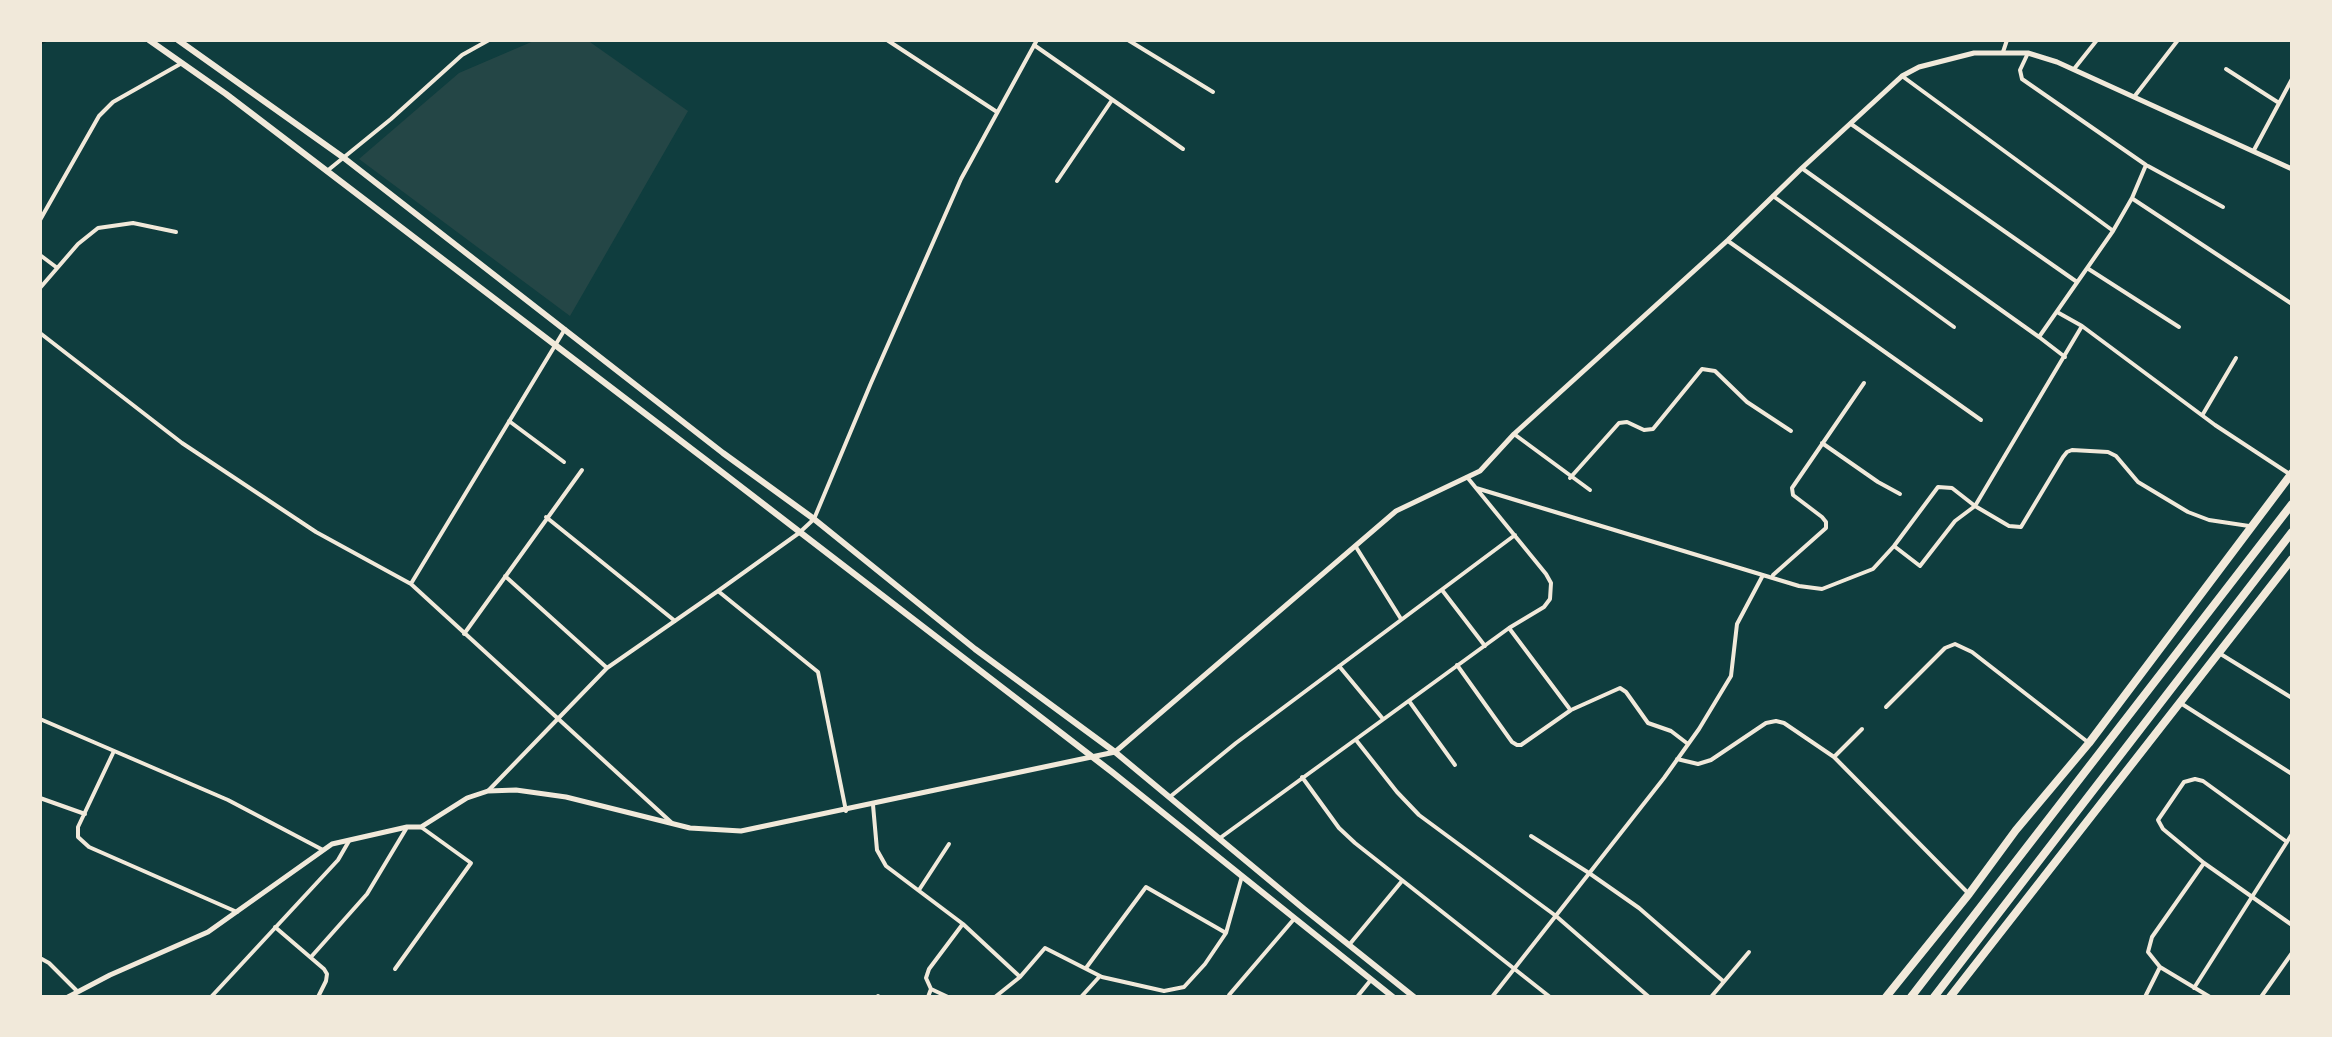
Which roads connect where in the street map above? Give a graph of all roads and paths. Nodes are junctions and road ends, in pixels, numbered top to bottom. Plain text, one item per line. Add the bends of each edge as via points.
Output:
1 (150, 40) edge
2 (178, 40) edge
3 (489, 40) edge
4 (887, 40) edge
5 (1128, 40) edge
6 (2007, 40) edge
7 (2097, 40) edge
8 (2178, 40) edge
9 (1036, 43) edge
10 (2003, 52) junction
11 (2028, 54) junction
12 (182, 63) junction
13 (2074, 69) junction
14 (2226, 69) dead end
15 (1902, 76) junction
16 (2292, 79) edge
17 (1214, 92) dead end
18 (2134, 97) junction
19 (1112, 100) junction
20 (2279, 103) junction
21 (997, 112) junction
22 (1851, 124) junction
23 (1183, 149) dead end
24 (2253, 151) junction
25 (344, 158) junction
26 (2146, 166) junction
27 (1802, 168) junction
28 (2292, 168) edge
29 (328, 171) junction
30 (1057, 181) dead end
31 (1773, 196) junction
32 (2132, 198) junction
33 (2223, 207) dead end
34 (40, 220) edge
35 (2113, 231) junction
36 (176, 232) dead end
37 (1728, 240) junction
38 (40, 254) edge
39 (58, 268) junction
40 (2087, 268) junction
41 (2078, 283) junction
42 (40, 288) edge
43 (2292, 304) edge
44 (2056, 311) junction
45 (2082, 326) junction
46 (1954, 327) dead end
47 (2179, 328) dead end
48 (565, 329) junction
49 (40, 333) edge
50 (2039, 337) junction
51 (556, 345) junction
52 (2064, 358) junction
53 (2236, 358) dead end
54 (1864, 383) dead end
55 (2202, 414) junction
56 (1981, 420) dead end
57 (509, 422) junction
58 (1791, 431) dead end
59 (1514, 434) junction
60 (1822, 443) junction
61 (564, 462) dead end
62 (582, 470) dead end
63 (2291, 474) edge
64 (1467, 476) junction
65 (1570, 478) junction
66 (1476, 488) junction
67 (1590, 490) dead end
68 (1900, 494) dead end
69 (2292, 504) edge
70 (1975, 506) junction
71 (546, 517) junction
72 (814, 520) junction
73 (2250, 526) junction
74 (2292, 532) edge
75 (799, 533) junction
76 (1515, 534) junction
77 (1355, 546) junction
78 (1894, 546) junction
79 (2292, 559) edge
80 (1763, 575) junction
81 (506, 576) junction
82 (1770, 577) junction
83 (411, 584) junction
84 (1442, 589) junction
85 (718, 591) junction
86 (1401, 620) junction
87 (675, 621) junction
88 (1509, 628) junction
89 (464, 634) junction
90 (1485, 646) junction
91 (2219, 652) junction
92 (1339, 666) junction
93 (1458, 666) junction
94 (607, 668) junction
95 (2292, 698) edge
96 (1409, 700) junction
97 (2180, 703) junction
98 (1886, 707) dead end
99 (1571, 710) junction
100 (40, 719) edge
101 (558, 719) junction
102 (1384, 719) junction
103 (1862, 729) dead end
104 (1356, 740) junction
105 (2088, 743) junction
106 (1688, 744) junction
107 (114, 750) junction
108 (1115, 752) junction
109 (1092, 757) junction
110 (1834, 757) junction
111 (1677, 760) junction
112 (1455, 765) dead end
113 (2292, 774) edge
114 (1302, 777) junction
115 (488, 791) junction
116 (1170, 796) junction
117 (40, 798) edge
118 (873, 805) junction
119 (846, 810) junction
120 (85, 814) junction
121 (672, 823) junction
122 (407, 827) junction
123 (421, 827) junction
124 (2292, 834) edge
125 (1530, 836) dead end
126 (1220, 838) junction
127 (350, 841) junction
128 (2287, 842) junction
129 (948, 844) dead end
130 (323, 850) junction
131 (2204, 863) junction
132 (1589, 873) junction
133 (1242, 876) junction
134 (1402, 881) junction
135 (919, 890) junction
136 (1969, 894) junction
137 (2251, 896) junction
138 (236, 912) junction
139 (1556, 916) junction
140 (1295, 918) junction
141 (962, 924) junction
142 (2292, 924) edge
143 (275, 928) junction
144 (1226, 934) junction
145 (1349, 946) junction
146 (1748, 952) dead end
147 (2292, 953) edge
148 (311, 957) junction
149 (40, 958) edge
150 (2160, 967) junction
151 (1086, 968) junction
152 (394, 969) dead end
153 (1514, 969) junction
154 (1100, 976) junction
155 (1020, 977) junction
156 (1372, 979) junction
157 (1723, 981) junction
158 (88, 986) junction
159 (2194, 988) junction
160 (931, 989) junction
161 (76, 992) junction
162 (1229, 995) edge
163 (68, 997) edge
164 (83, 997) edge
165 (211, 997) edge
166 (318, 997) edge
167 (928, 997) edge
168 (948, 997) edge
169 (995, 997) edge
170 (1081, 997) edge
171 (1357, 997) edge
172 (1394, 997) edge
173 (1414, 997) edge
174 (1492, 997) edge
175 (1550, 997) edge
176 (1650, 997) edge
177 (1710, 997) edge
178 (1886, 997) edge
179 (1911, 997) edge
180 (1934, 997) edge
181 (1950, 997) edge
182 (2144, 997) edge
183 (2210, 997) edge
184 (2261, 997) edge

1 - 12 main road
2 - 25 main road
3 - 25 street via 462,55
4 - 21 street
5 - 17 street
6 - 10 street
7 - 13 street
8 - 18 street
9 - 19 street
9 - 21 street
10 - 11 street
10 - 15 street via 1974,53
11 - 13 street
11 - 26 street via 2022,79
12 - 29 main road
12 - 34 street via 99,116
13 - 18 street
14 - 20 street
15 - 22 street
15 - 35 street
16 - 20 street
18 - 24 street
19 - 23 street
19 - 30 street
20 - 24 street
21 - 72 street via 922,266
22 - 27 street
22 - 41 street
24 - 28 street
25 - 29 street
25 - 48 main road
26 - 32 street
26 - 33 street
27 - 31 street
27 - 50 street
29 - 51 main road
31 - 37 street
31 - 46 street
32 - 35 street
32 - 43 street
35 - 40 street
36 - 39 street via 132,223 98,228
37 - 56 street
37 - 59 street
38 - 39 street
39 - 42 street
40 - 41 street
40 - 47 street
41 - 44 street
44 - 45 street
44 - 50 street
45 - 52 street
45 - 55 street
48 - 51 street
48 - 72 main road
49 - 83 street via 182,443 316,532
50 - 52 street
51 - 57 street
51 - 75 main road
52 - 70 street
53 - 55 street
54 - 60 street
55 - 63 street
57 - 61 street
57 - 83 street
58 - 65 street via 1715,371 1702,369 1653,429 1619,422
59 - 64 street
59 - 65 street
60 - 68 street
60 - 82 street via 1791,491 1826,528
62 - 71 street
63 - 73 highway
64 - 66 street
64 - 77 street via 1396,511
65 - 67 street
66 - 76 street
66 - 80 street
69 - 179 highway
70 - 73 street via 2021,526 2067,452 2108,452 2138,482 2188,512
70 - 78 street via 1920,566
70 - 78 street via 1952,488 1938,487
71 - 81 street
71 - 87 street
72 - 75 street
72 - 108 main road
73 - 105 highway
74 - 180 highway
75 - 85 street
75 - 109 main road
76 - 84 street
76 - 88 street via 1552,592 1544,607
77 - 86 street
77 - 108 street
78 - 82 street via 1873,569 1822,589
79 - 91 highway
80 - 82 street
80 - 106 street via 1737,624 1731,676
81 - 89 street
81 - 94 street
83 - 89 street
84 - 86 street
84 - 90 street
85 - 87 street
85 - 119 street via 818,672
86 - 92 street
87 - 94 street
88 - 90 street
88 - 99 street
89 - 101 street
90 - 93 street
91 - 95 street
91 - 97 highway
92 - 102 street
92 - 116 street
93 - 96 street
93 - 99 street via 1517,744
94 - 101 street
96 - 102 street
96 - 112 street
97 - 113 street
97 - 181 highway
98 - 105 street via 1955,644
99 - 106 street via 1620,688 1648,724
100 - 107 street
101 - 115 street
101 - 121 street
102 - 104 street
103 - 110 street
104 - 114 street
104 - 139 street via 1419,816
105 - 136 highway
106 - 111 street
107 - 120 street
107 - 130 street
108 - 109 street
108 - 116 main road
109 - 118 street
109 - 133 main road
110 - 111 street via 1776,721 1712,760
110 - 136 street
111 - 132 street
114 - 126 street
114 - 134 street via 1339,828
115 - 121 street via 566,798
115 - 123 street
116 - 126 main road
117 - 120 street
118 - 119 street
118 - 135 street via 877,850 888,868
119 - 121 street via 741,832
120 - 138 street via 78,838 89,847
122 - 123 street
122 - 127 street
122 - 148 street via 366,894
123 - 152 street via 471,862
124 - 128 street
125 - 132 street
126 - 145 main road
127 - 130 street
127 - 143 street
128 - 131 street via 2191,778 2158,820
128 - 137 street
129 - 135 street
130 - 138 street
131 - 137 street
131 - 150 street via 2148,946
132 - 139 street
132 - 157 street
133 - 140 main road
133 - 144 street
134 - 145 street
134 - 153 street
135 - 141 street
136 - 178 highway
137 - 142 street
137 - 159 street
138 - 158 street via 208,932
139 - 153 street
139 - 176 street
140 - 156 main road
140 - 162 street
141 - 155 street
141 - 160 street via 929,968
143 - 148 street
143 - 165 street
144 - 151 street via 1146,887
144 - 154 street via 1184,988 1164,991
145 - 173 main road
146 - 157 street
147 - 184 street
148 - 166 street via 327,974
149 - 161 street
150 - 159 street
150 - 182 street
151 - 154 street
151 - 155 street via 1045,948
153 - 174 street
153 - 175 street
154 - 170 street
155 - 169 street
156 - 171 street
156 - 172 main road
157 - 177 street
158 - 161 street
158 - 164 street
159 - 183 street
160 - 167 street
160 - 168 street
161 - 163 street

